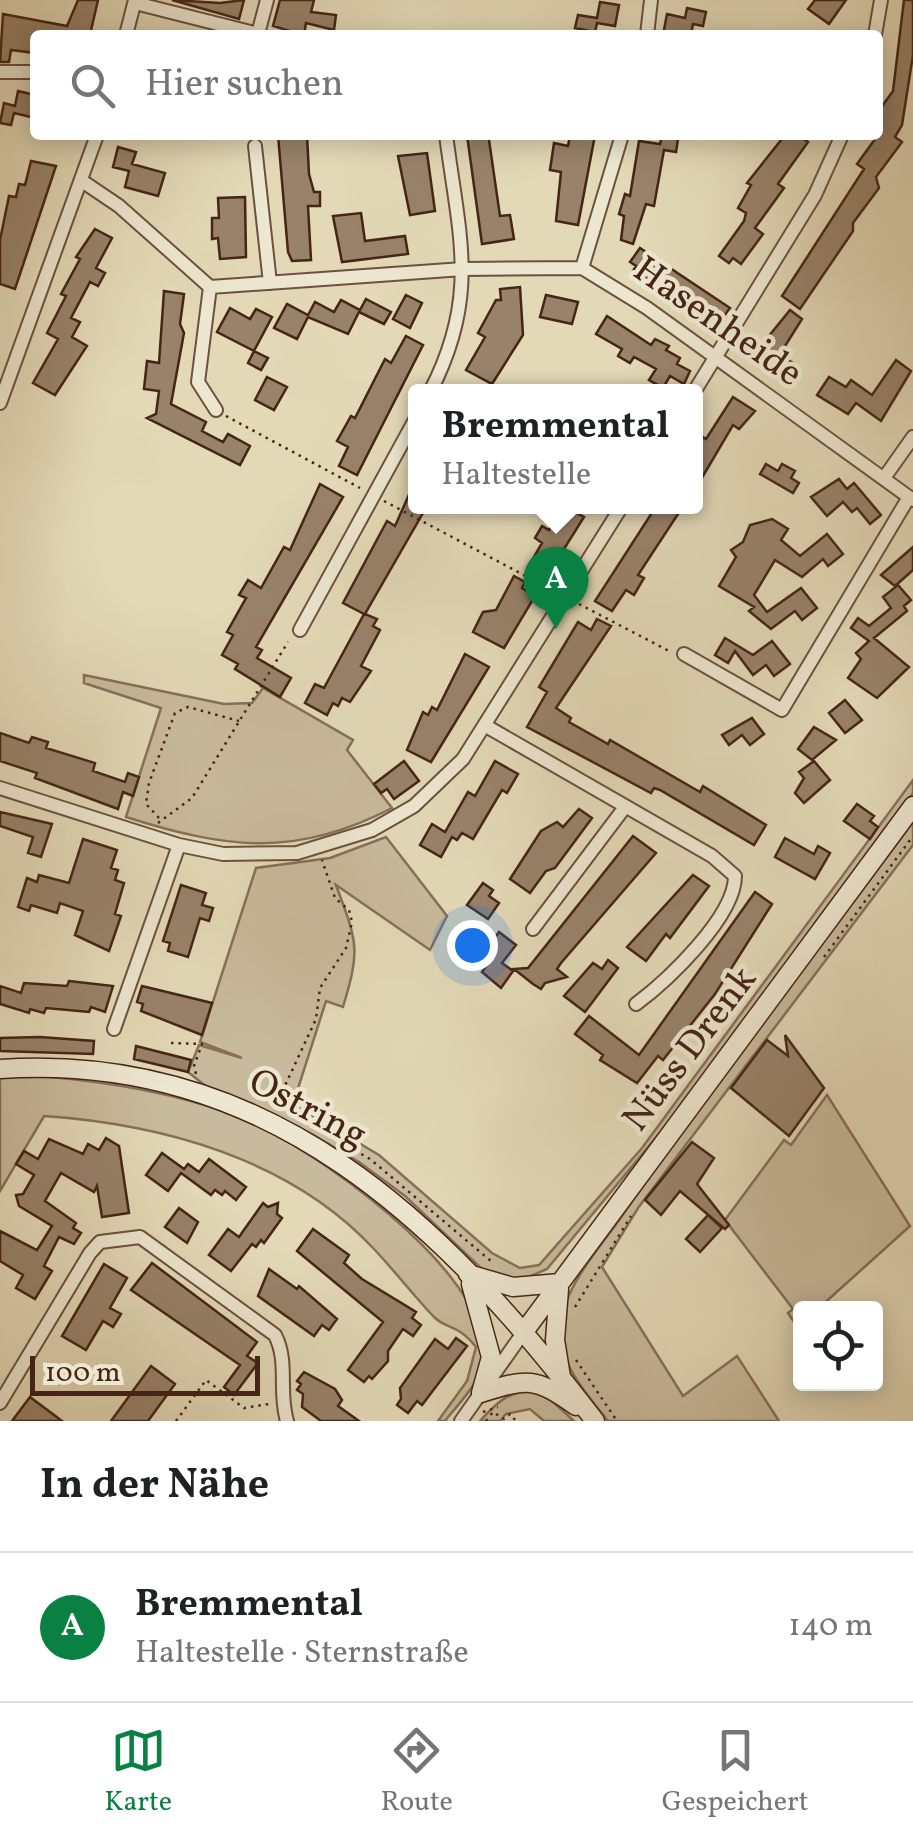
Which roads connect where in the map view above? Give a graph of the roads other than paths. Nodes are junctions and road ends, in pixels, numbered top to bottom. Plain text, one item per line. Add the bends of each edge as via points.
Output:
1 (267, 0) edge
2 (651, 0) edge
3 (881, 0) edge
4 (135, 1) edge
5 (127, 30) edge
6 (243, 30) edge
7 (259, 30) edge
8 (647, 30) edge
9 (876, 30) edge
10 (0, 72) edge
11 (30, 72) edge
12 (95, 140) edge
13 (447, 140) edge
14 (620, 140) edge
15 (840, 140) edge
16 (255, 146) dead end
17 (82, 181) junction
18 (582, 268) junction
19 (463, 269) junction
20 (270, 284) junction
21 (210, 287) junction
22 (715, 357) junction
23 (433, 384) edge
24 (699, 384) edge
25 (0, 403) edge
26 (216, 410) road end
27 (408, 433) edge
28 (913, 437) edge
29 (884, 478) junction
30 (911, 498) edge
31 (617, 514) edge
32 (300, 630) road end
33 (684, 654) road end
34 (486, 726) junction
35 (0, 788) edge
36 (625, 806) junction
37 (913, 806) edge
38 (179, 845) junction
39 (533, 929) dead end
40 (636, 1004) dead end
41 (114, 1029) dead end
42 (0, 1069) edge
43 (468, 1274) junction
44 (560, 1283) junction
45 (524, 1333) junction
46 (561, 1377) junction
47 (482, 1393) junction
48 (0, 1403) edge
49 (594, 1420) edge
50 (287, 1421) edge
51 (460, 1421) edge

1 - 7 street
2 - 8 street
3 - 9 street
4 - 5 street
4 - 6 street
10 - 11 street
12 - 17 street
13 - 19 street
14 - 18 street
15 - 22 street via 815,195
16 - 20 street
17 - 21 street
17 - 25 street
18 - 19 street, Hasenheide
18 - 22 street, Hasenheide
19 - 20 street, Hasenheide
19 - 23 street via 461,312
20 - 21 street, Hasenheide
21 - 26 street via 198,382
22 - 24 street
22 - 29 street, Hasenheide
27 - 32 street
28 - 29 street
29 - 30 street, Hasenheide
30 - 33 street via 782,710
31 - 34 street
34 - 36 street
34 - 38 street via 450,774 372,830 319,849 246,856
35 - 38 street
36 - 39 street
36 - 40 street via 735,876 724,908 671,978
37 - 44 main road, Nüss Drenk
38 - 41 street
42 - 43 main road, Ostring via 112,1074 188,1090 276,1122 386,1194
43 - 44 main road via 513,1287
43 - 45 main road, Ostring
43 - 47 main road via 492,1357
44 - 45 main road, Nüss Drenk
44 - 46 main road via 554,1322
45 - 46 main road, Ostring
45 - 47 street
46 - 49 main road, Ostring
47 - 49 main road via 526,1378
47 - 51 street
48 - 50 street via 90,1253 100,1242 140,1237 275,1335 283,1350

